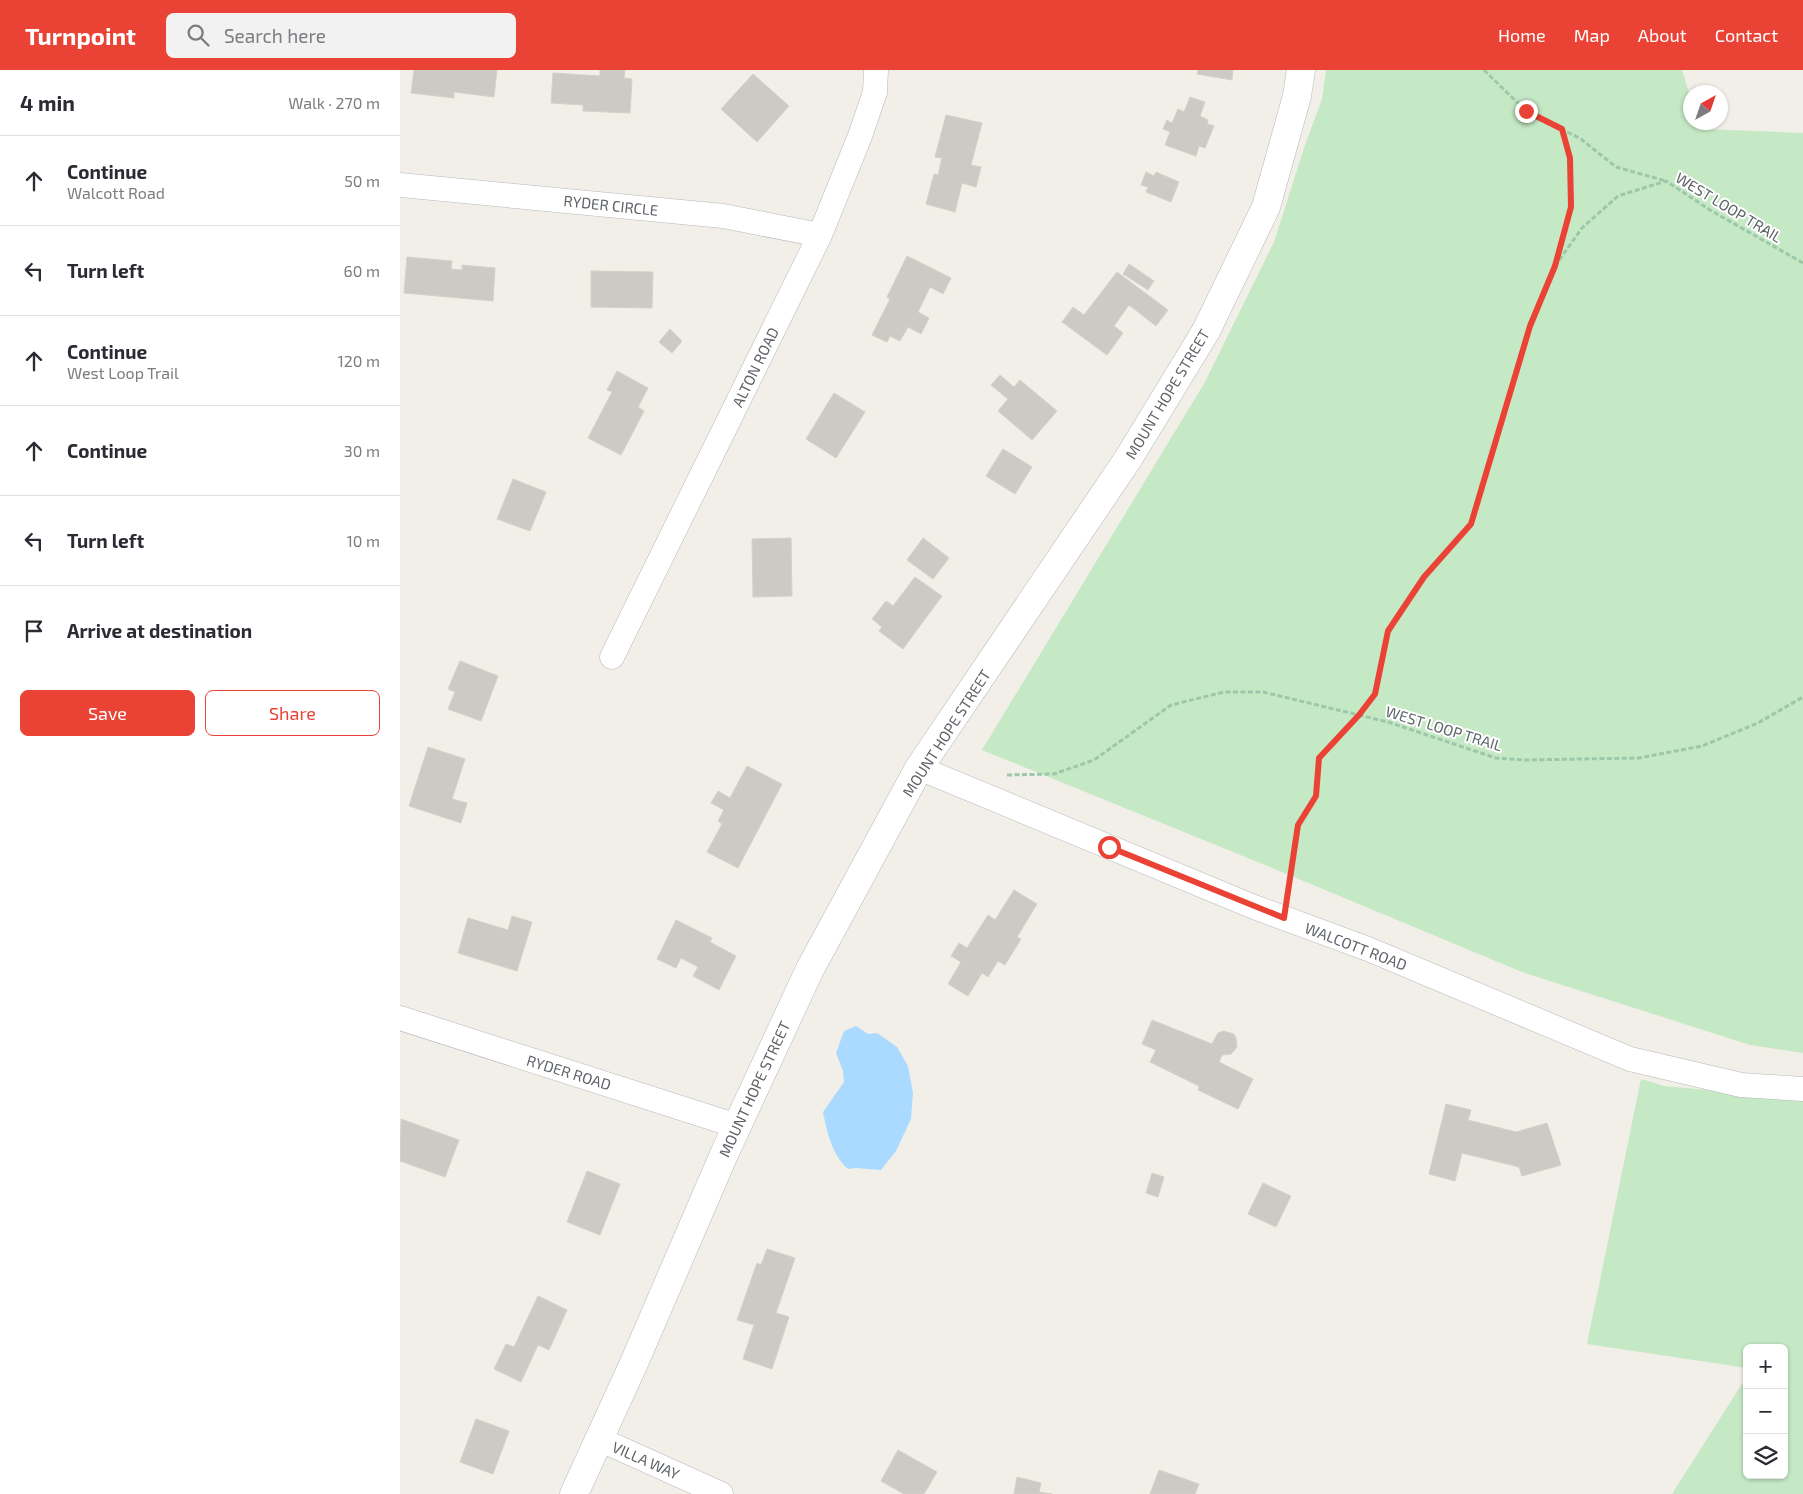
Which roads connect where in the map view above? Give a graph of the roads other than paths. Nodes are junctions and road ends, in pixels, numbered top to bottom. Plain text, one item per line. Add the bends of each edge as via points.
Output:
1 (876, 70) edge
2 (1301, 70) edge
3 (400, 185) edge
4 (820, 235) junction
5 (612, 657) dead end
6 (919, 768) junction
7 (400, 1018) edge
8 (1803, 1089) edge
9 (737, 1126) junction
10 (599, 1439) junction
11 (574, 1494) edge
12 (721, 1494) edge

1 - 4 street, ALTON ROAD via 875,92
2 - 6 street, MOUNT HOPE STREET via 1297,96 1266,207 1206,331 1128,459
3 - 4 street, RYDER CIRCLE via 723,216
4 - 5 street, ALTON ROAD
6 - 8 street, WALCOTT ROAD via 1284,918 1368,949 1630,1059 1741,1085
6 - 9 street, MOUNT HOPE STREET via 810,969
7 - 9 street, RYDER ROAD
9 - 10 street, MOUNT HOPE STREET
10 - 11 street, MOUNT HOPE STREET
10 - 12 street, VILLA WAY

